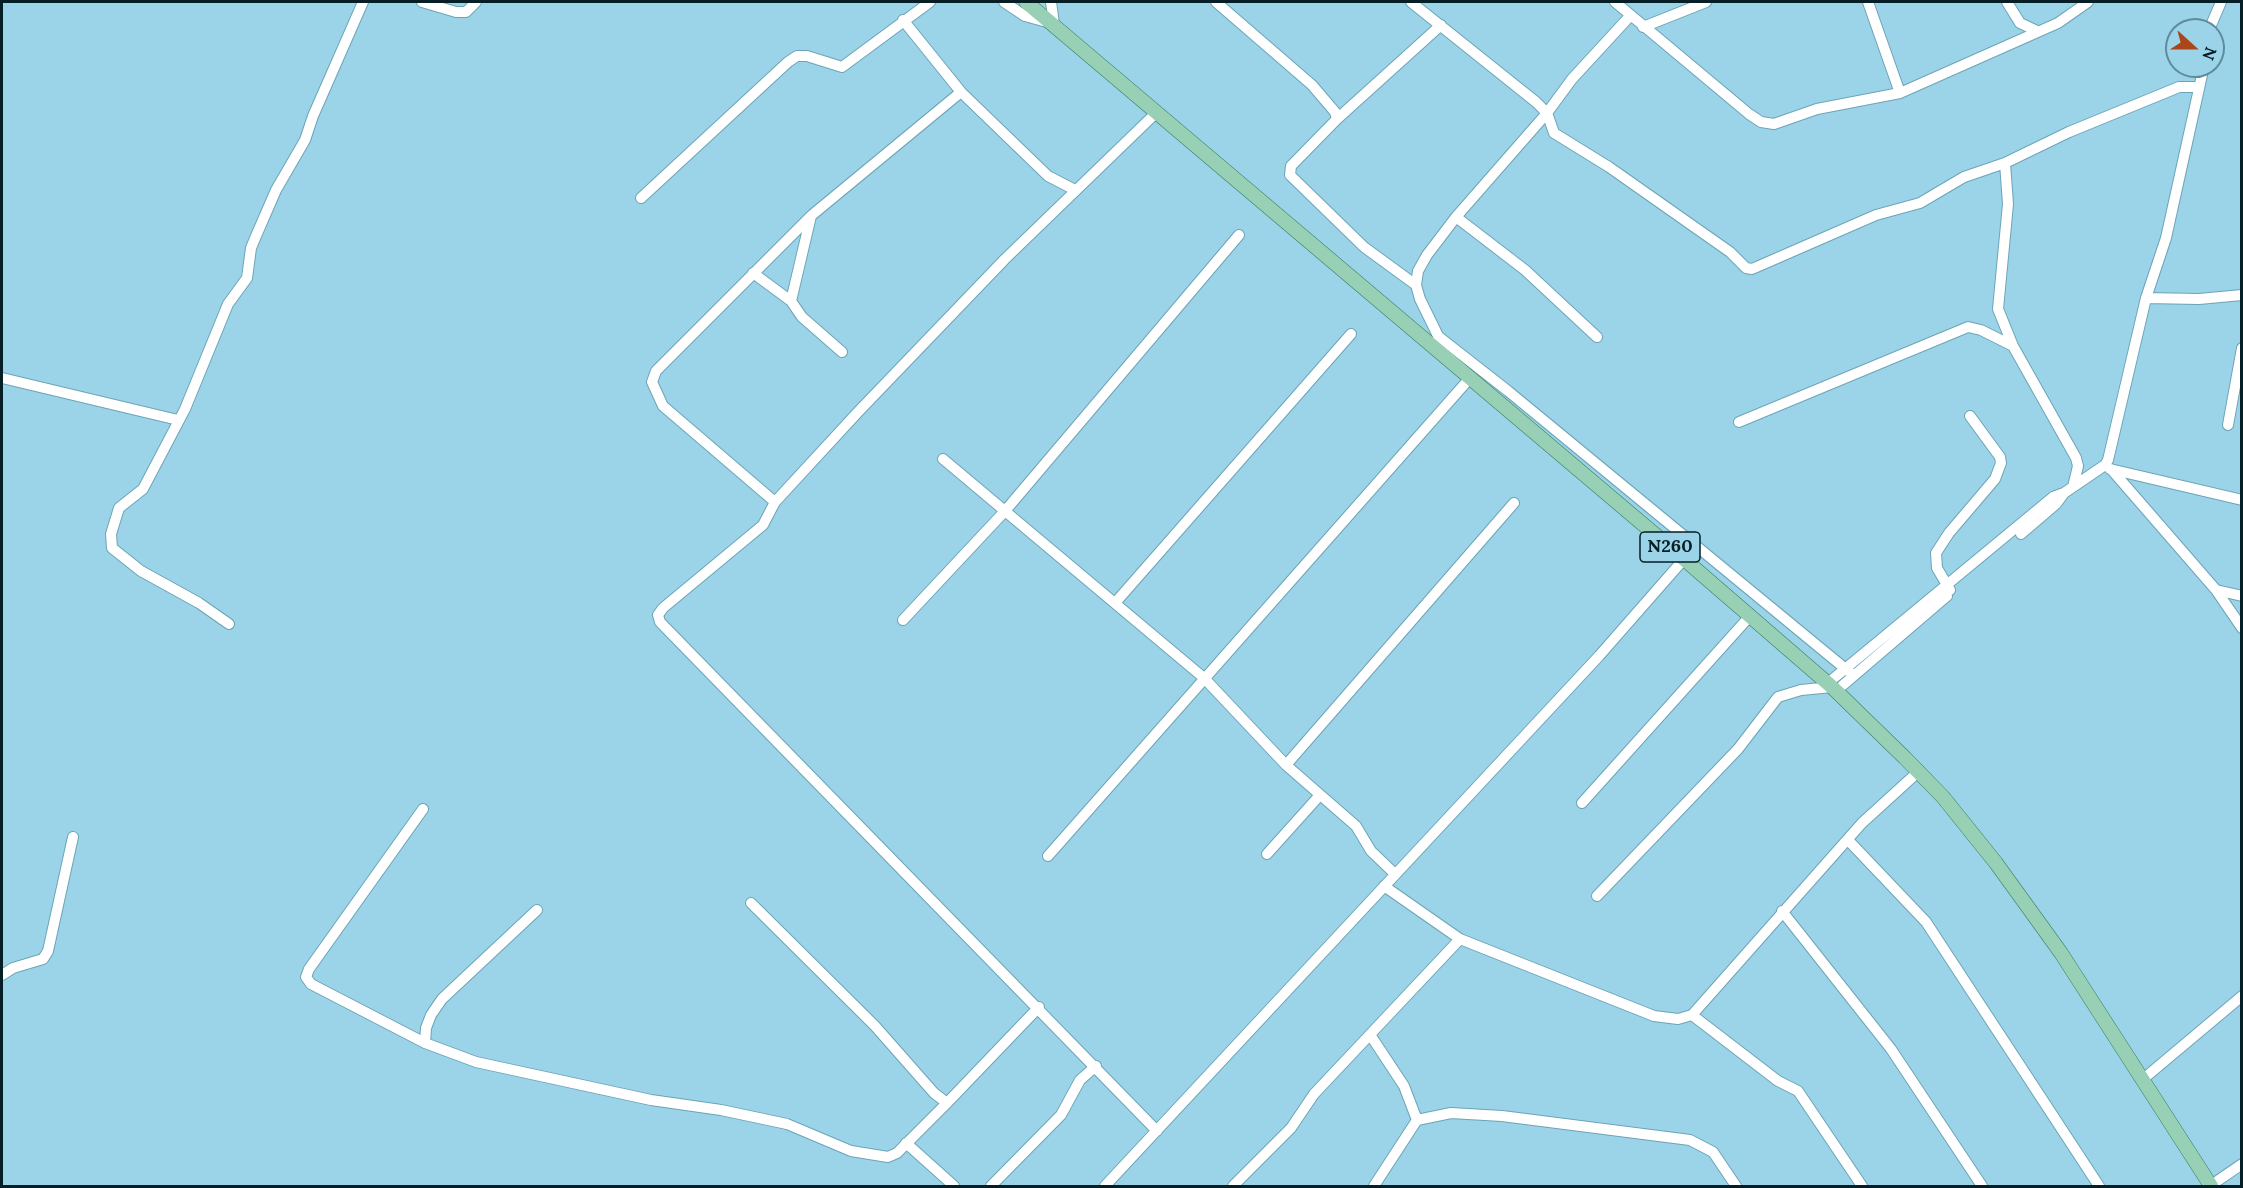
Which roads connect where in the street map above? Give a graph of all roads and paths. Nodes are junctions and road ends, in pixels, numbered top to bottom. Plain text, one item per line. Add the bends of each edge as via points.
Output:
1 (363, 2) edge
2 (422, 2) edge
3 (476, 2) edge
4 (930, 2) edge
5 (1004, 2) edge
6 (1026, 2) edge
7 (1051, 2) edge
8 (1216, 2) edge
9 (1411, 2) edge
10 (1615, 2) edge
11 (1706, 2) edge
12 (1868, 2) edge
13 (2007, 2) edge
14 (2088, 2) edge
15 (2221, 2) edge
16 (1630, 16) junction
17 (2214, 18) edge
18 (903, 20) junction
19 (2020, 23) junction
20 (1054, 24) junction
21 (1441, 25) junction
22 (1643, 27) junction
23 (2037, 31) junction
24 (2016, 40) junction
25 (2201, 78) edge
26 (2199, 87) junction
27 (961, 92) junction
28 (1900, 93) junction
29 (1157, 112) junction
30 (1547, 113) junction
31 (1337, 119) junction
32 (2006, 163) junction
33 (1075, 190) junction
34 (641, 198) dead end
35 (812, 215) junction
36 (1456, 217) junction
37 (1239, 235) dead end
38 (753, 273) junction
39 (1416, 285) junction
40 (2241, 296) edge
41 (2146, 298) junction
42 (791, 301) junction
43 (1351, 334) dead end
44 (1438, 337) junction
45 (1597, 337) dead end
46 (2013, 346) junction
47 (2241, 348) edge
48 (842, 352) dead end
49 (1451, 362) junction
50 (2, 378) edge
51 (1470, 378) junction
52 (1970, 416) dead end
53 (178, 420) junction
54 (1739, 422) dead end
55 (2228, 425) dead end
56 (943, 459) dead end
57 (2108, 467) junction
58 (2069, 490) junction
59 (2241, 500) edge
60 (775, 502) junction
61 (1514, 503) dead end
62 (1005, 511) junction
63 (1684, 559) junction
64 (1950, 589) junction
65 (2216, 590) junction
66 (2241, 596) edge
67 (1115, 603) junction
68 (1750, 616) junction
69 (903, 620) dead end
70 (229, 624) dead end
71 (2241, 628) edge
72 (1849, 671) junction
73 (1204, 678) junction
74 (1832, 687) junction
75 (1286, 765) junction
76 (1918, 772) junction
77 (1320, 795) junction
78 (1582, 803) dead end
79 (423, 809) dead end
80 (73, 837) dead end
81 (1848, 840) junction
82 (1267, 854) dead end
83 (1048, 856) dead end
84 (1395, 874) junction
85 (1384, 886) junction
86 (1597, 896) dead end
87 (751, 903) dead end
88 (537, 910) dead end
89 (1782, 911) junction
90 (1460, 939) junction
91 (2, 975) edge
92 (2241, 996) edge
93 (1039, 1006) junction
94 (1692, 1015) junction
95 (1371, 1036) junction
96 (425, 1043) junction
97 (1096, 1066) junction
98 (2142, 1080) junction
99 (947, 1103) junction
100 (1417, 1120) junction
101 (1157, 1131) junction
102 (906, 1143) junction
103 (2241, 1164) edge
104 (954, 1186) edge
105 (991, 1186) edge
106 (1105, 1186) edge
107 (1233, 1186) edge
108 (1374, 1186) edge
109 (1736, 1186) edge
110 (1862, 1186) edge
111 (1982, 1186) edge
112 (2099, 1186) edge
113 (2210, 1186) edge

1 - 53 street via 305,140 276,190 254,242 247,278 228,304
2 - 3 street via 466,12
4 - 18 street
5 - 20 street via 1025,16
6 - 20 main road, N260
7 - 20 street
8 - 31 street via 1312,85
9 - 21 street
10 - 16 street
11 - 22 street
12 - 28 street
13 - 19 street
14 - 23 street via 2065,19
15 - 17 street
16 - 22 street
16 - 30 street via 1572,79
18 - 27 street
18 - 34 street via 842,67 807,56 797,56 788,62
19 - 23 street
19 - 24 street
20 - 29 main road, N260
21 - 30 street
21 - 31 street
22 - 28 street via 1749,114 1767,124 1817,109
23 - 24 street
24 - 28 street
25 - 26 street
26 - 32 street via 2179,87 2069,132
26 - 41 street via 2166,238
27 - 33 street via 1048,176
27 - 35 street
29 - 33 street
29 - 49 main road, N260
30 - 32 street via 1554,133 1609,167 1752,269 1876,215 1920,203 1964,177
30 - 36 street
31 - 39 street via 1291,166 1290,175 1364,247
32 - 46 street via 2008,204 1998,309
33 - 60 street
35 - 38 street
35 - 42 street
36 - 39 street via 1427,255
36 - 45 street via 1525,270
37 - 62 street
38 - 42 street
38 - 60 street via 656,371 652,382 663,406
39 - 44 street
40 - 41 street
41 - 57 street
42 - 48 street via 802,317
43 - 67 street
44 - 49 street
44 - 72 street
46 - 54 street via 1968,327
46 - 58 street via 2076,458 2078,466
47 - 55 street
49 - 51 main road, N260
50 - 53 street
51 - 63 main road, N260
51 - 73 street
52 - 64 street via 2001,463 1995,479 1936,553 1936,568
53 - 70 street via 143,489 119,508 110,543 146,575
56 - 62 street
57 - 58 street
57 - 59 street
57 - 65 street
58 - 64 street
60 - 93 street via 763,525 663,608 658,615 660,621
61 - 75 street
62 - 67 street
62 - 69 street
63 - 68 main road, N260
63 - 84 street via 1591,665
64 - 72 street
65 - 66 street
65 - 71 street
67 - 73 street
68 - 74 main road, N260
68 - 78 street
72 - 74 street
73 - 75 street
73 - 83 street
74 - 76 main road, N260
74 - 86 street via 1778,697 1738,749
75 - 77 street
76 - 81 street via 1879,805
76 - 98 main road, N260 via 1996,862 2061,953
77 - 82 street
77 - 84 street via 1356,826 1371,851
79 - 96 street via 306,977 311,984
80 - 91 street via 48,951 43,959
81 - 89 street
81 - 112 street via 1926,922
84 - 85 street
85 - 90 street
85 - 101 street
87 - 99 street
88 - 96 street via 442,999 431,1015
89 - 94 street
89 - 111 street via 1891,1049
90 - 94 street via 1654,1016 1677,1019
90 - 95 street
92 - 98 street
93 - 97 street
93 - 99 street
94 - 110 street via 1778,1081 1798,1091
95 - 100 street via 1404,1086
95 - 107 street via 1314,1094 1291,1128
96 - 102 street via 476,1062 651,1100 788,1124 851,1151 888,1157
97 - 101 street
97 - 105 street via 1080,1080 1061,1115
98 - 113 main road, N260
99 - 102 street
100 - 108 street
100 - 109 street via 1451,1113 1502,1116 1690,1140 1713,1152
101 - 106 street
102 - 104 street
103 - 113 street

